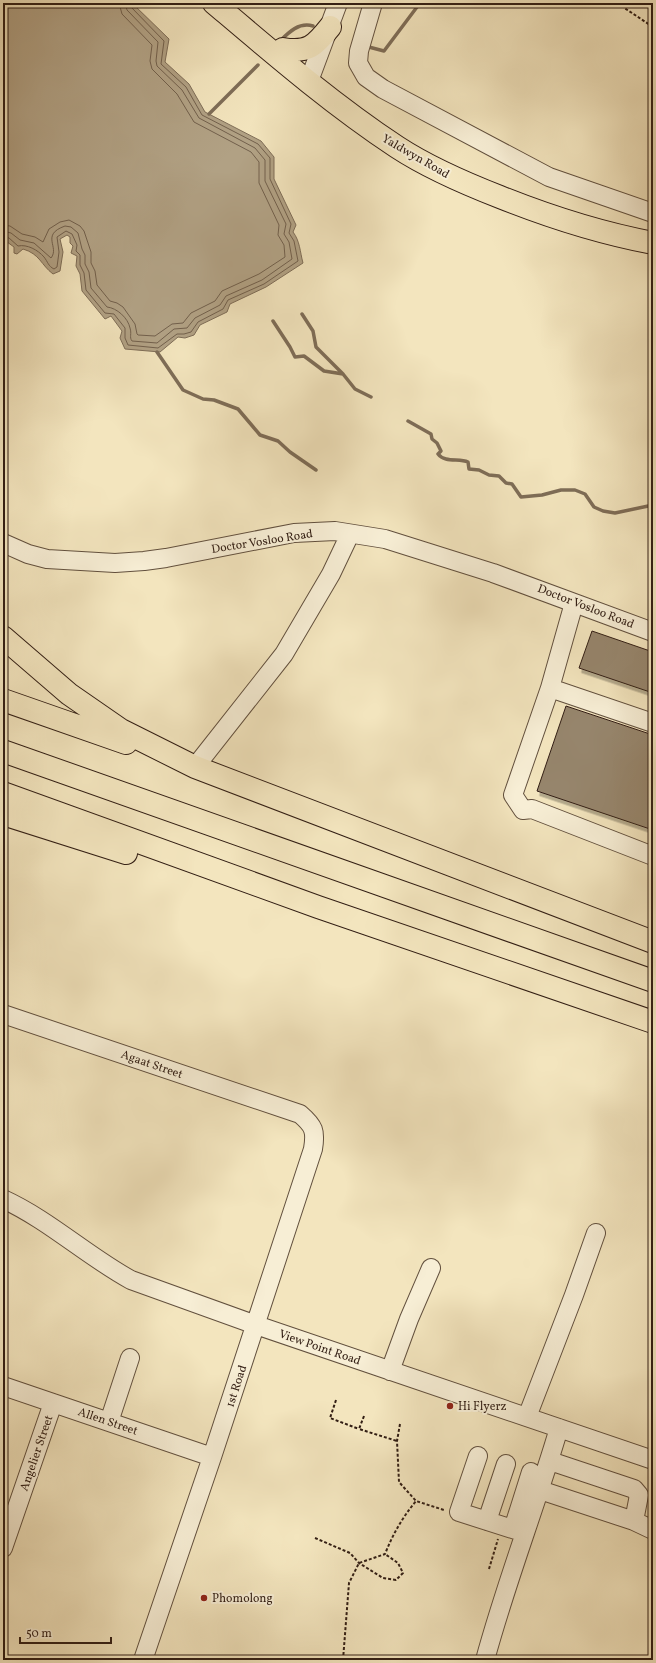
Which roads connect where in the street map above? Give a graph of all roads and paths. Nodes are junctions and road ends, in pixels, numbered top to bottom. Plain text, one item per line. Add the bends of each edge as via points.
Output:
1 (214, 3) edge
2 (227, 3) edge
3 (338, 3) edge
4 (373, 3) edge
5 (618, 3) edge
6 (330, 27) junction
7 (653, 27) edge
8 (283, 50) junction
9 (310, 77) junction
10 (653, 212) edge
11 (653, 236) edge
12 (653, 243) edge
13 (350, 534) junction
14 (3, 543) edge
15 (574, 603) junction
16 (653, 632) edge
17 (3, 637) edge
18 (550, 688) junction
19 (3, 700) edge
20 (653, 723) edge
21 (3, 751) edge
22 (195, 767) junction
23 (3, 793) edge
24 (3, 814) edge
25 (653, 856) edge
26 (318, 907) junction
27 (653, 942) edge
28 (653, 981) edge
29 (3, 1014) edge
30 (653, 1022) edge
31 (300, 1114) joint
32 (3, 1199) edge
33 (596, 1233) dead end
34 (431, 1268) dead end
35 (256, 1325) junction
36 (130, 1358) dead end
37 (390, 1371) junction
38 (3, 1386) edge
39 (336, 1400) dead end
40 (53, 1403) junction
41 (364, 1416) dead end
42 (527, 1417) junction
43 (109, 1422) junction
44 (400, 1424) dead end
45 (559, 1428) junction
46 (360, 1429) junction
47 (397, 1441) junction
48 (478, 1456) dead end
49 (212, 1457) junction
50 (653, 1460) edge
51 (550, 1461) junction
52 (506, 1464) dead end
53 (531, 1472) dead end
54 (540, 1490) junction
55 (416, 1501) junction
56 (460, 1512) junction
57 (634, 1521) junction
58 (507, 1527) junction
59 (653, 1530) edge
60 (315, 1538) dead end
61 (3, 1548) edge
62 (385, 1554) junction
63 (359, 1563) junction
64 (488, 1569) dead end
65 (142, 1660) edge
66 (343, 1660) edge
67 (370, 1660) edge
68 (380, 1660) edge
69 (485, 1660) edge

1 - 9 main road, Yaldwyn Road
2 - 8 main road, Yaldwyn Road
3 - 6 street
4 - 10 street via 359,51 358,63 366,77 389,93 548,177
5 - 7 path
6 - 8 main road via 313,46 301,51
6 - 9 street
8 - 9 main road, Yaldwyn Road
9 - 11 main road, Yaldwyn Road via 403,139 485,183 549,209 601,225
9 - 12 main road, Yaldwyn Road via 337,105 398,147 451,177 552,217 616,236
13 - 14 street, Doctor Vosloo Road via 335,531 294,533 144,561 115,563 47,559
13 - 15 street, Doctor Vosloo Road via 386,539 422,550
13 - 22 street via 331,574 284,654
15 - 16 street, Doctor Vosloo Road
15 - 18 street
17 - 22 main road via 69,694 121,730
18 - 20 street
18 - 25 street via 513,795 523,810 532,809
19 - 22 main road
21 - 28 main road
22 - 27 main road
23 - 26 main road
24 - 26 main road via 130,854
26 - 30 main road
29 - 31 street, Agaat Street
31 - 35 street, 1st Road via 313,1128 315,1137
32 - 35 street, View Point Road via 29,1213 112,1270 131,1280
33 - 42 street
34 - 37 street
35 - 37 street, View Point Road
35 - 49 street, 1st Road
36 - 43 street
37 - 42 street, View Point Road
38 - 40 street, Allen Street
39 - 46 path via 330,1418
40 - 43 street, Allen Street
40 - 61 street, Angelier Street
41 - 46 path
42 - 45 street, View Point Road
43 - 49 street, Allen Street
44 - 47 path
45 - 50 street, View Point Road
45 - 51 street
46 - 47 path
47 - 55 path via 399,1482
48 - 56 street
49 - 65 street, 1st Road
51 - 54 street
51 - 57 street via 634,1489 639,1495
52 - 58 street
53 - 58 street
54 - 57 street
54 - 58 street
55 - 56 path via 449,1512
55 - 62 path via 401,1519
56 - 58 street
57 - 59 street
58 - 64 path
58 - 69 street via 496,1618
60 - 63 path via 350,1553
62 - 63 path
62 - 63 path via 398,1563 403,1573 396,1580 383,1578
63 - 66 path via 349,1583
67 - 68 path

